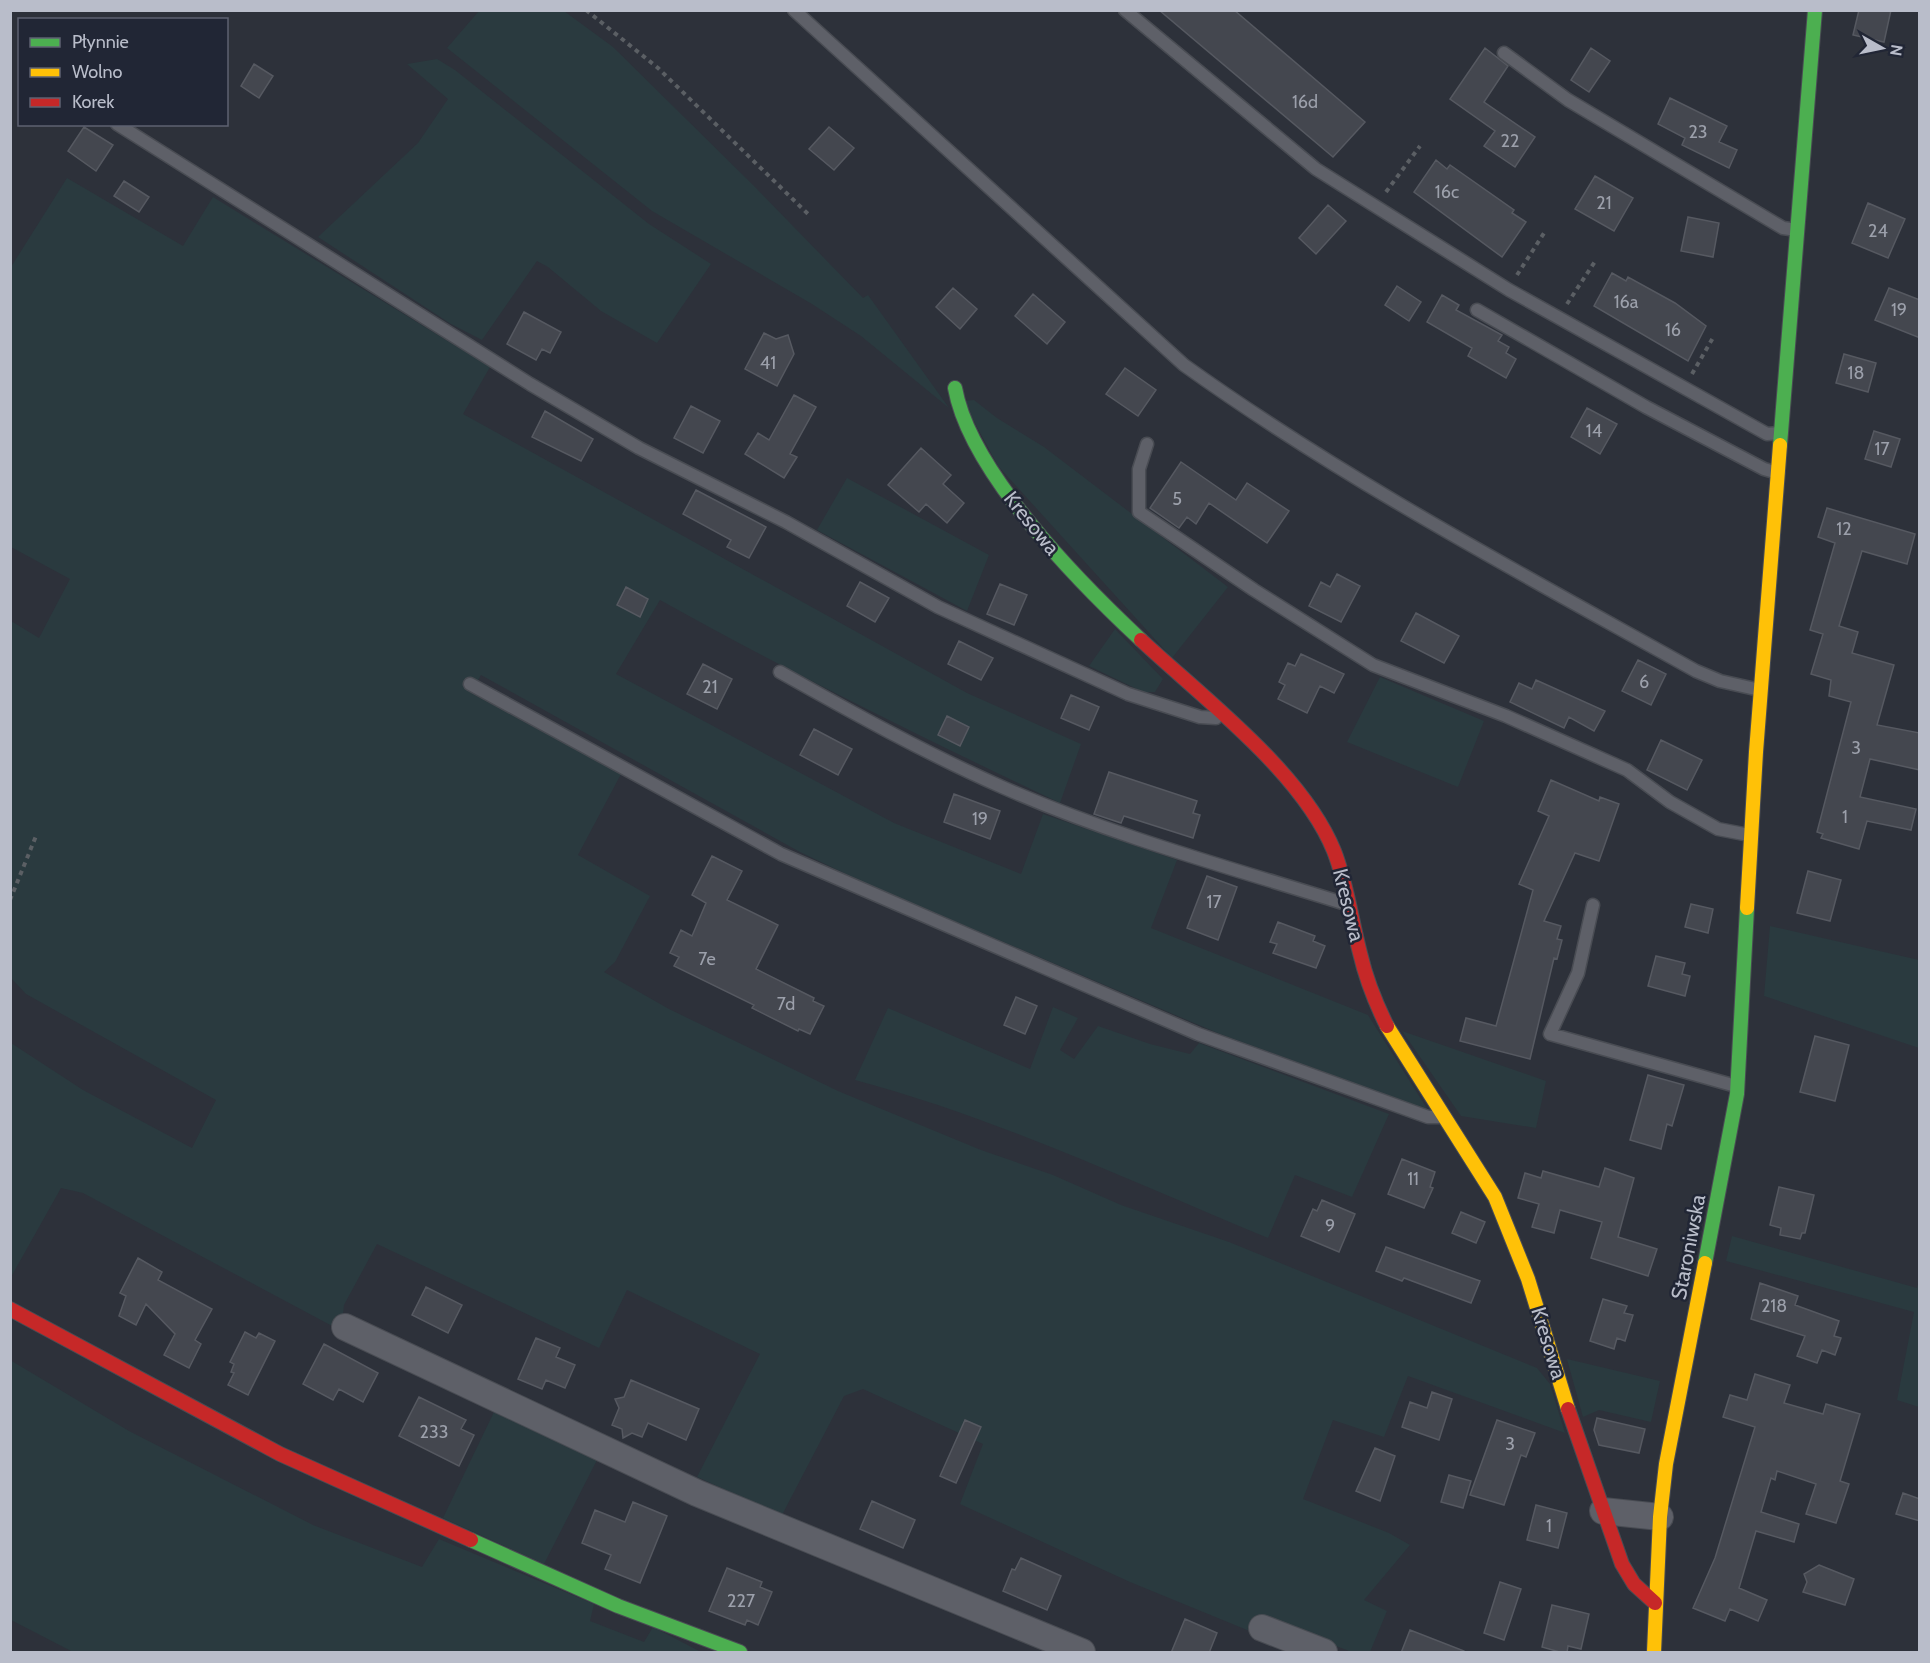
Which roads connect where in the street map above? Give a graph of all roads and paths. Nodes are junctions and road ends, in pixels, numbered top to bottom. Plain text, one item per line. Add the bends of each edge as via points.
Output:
1 (586, 10) edge
2 (794, 10) edge
3 (1125, 10) edge
4 (1815, 10) edge
5 (1504, 53) dead end
6 (120, 126) edge
7 (1420, 146) dead end
8 (1390, 198) dead end
9 (808, 214) dead end
10 (1546, 230) dead end
11 (1798, 231) junction
12 (1596, 260) dead end
13 (1514, 280) dead end
14 (1564, 309) dead end
15 (1477, 310) dead end
16 (955, 388) dead end
17 (1782, 433) junction
18 (1148, 444) dead end
19 (1779, 473) junction
20 (780, 672) dead end
21 (470, 684) dead end
22 (1761, 690) junction
23 (1225, 718) junction
24 (36, 836) dead end
25 (1751, 842) junction
26 (10, 900) edge
27 (1593, 905) dead end
28 (1350, 906) junction
29 (1738, 1087) junction
30 (1448, 1118) junction
31 (10, 1309) edge
32 (345, 1327) dead end
33 (1603, 1511) junction
34 (1660, 1517) junction
35 (1655, 1604) junction
36 (1262, 1628) dead end
37 (740, 1653) edge
38 (1082, 1653) edge
39 (1324, 1653) edge
40 (1654, 1653) edge

1 - 9 path via 658,68
2 - 22 lane via 1184,365 1247,410 1391,500 1696,672
3 - 17 lane via 1316,169 1509,290 1767,434
4 - 11 street, Staroniwska
5 - 11 lane via 1568,100 1783,228
6 - 23 lane via 530,384 639,448 786,522 938,607 1128,694 1200,717
7 - 8 path via 1385,195
10 - 13 path
11 - 17 street, Staroniwska
12 - 14 path
15 - 19 lane via 1646,407 1764,469
16 - 23 street, Kresowa via 957,410 969,437 1048,544 1152,651
17 - 19 street, Staroniwska
18 - 25 lane via 1139,469 1139,512 1254,590 1373,665 1506,716 1627,770 1670,802
19 - 22 street, Staroniwska
20 - 28 lane via 888,734 1003,788 1113,831
21 - 30 lane via 781,854 1198,1034 1428,1117
22 - 25 street, Staroniwska
23 - 28 street, Kresowa via 1270,759 1312,809 1335,854
24 - 26 path
25 - 29 street, Staroniwska
27 - 29 lane via 1578,973 1550,1034
28 - 30 street, Kresowa via 1374,1000
29 - 34 street, Staroniwska via 1668,1455
30 - 33 street, Kresowa via 1495,1197 1525,1267
31 - 37 street via 280,1454 618,1606
32 - 38 street via 697,1493
33 - 34 street
33 - 35 street, Kresowa via 1622,1564 1634,1584
34 - 35 street, Staroniwska
35 - 40 street, Staroniwska
36 - 39 street

